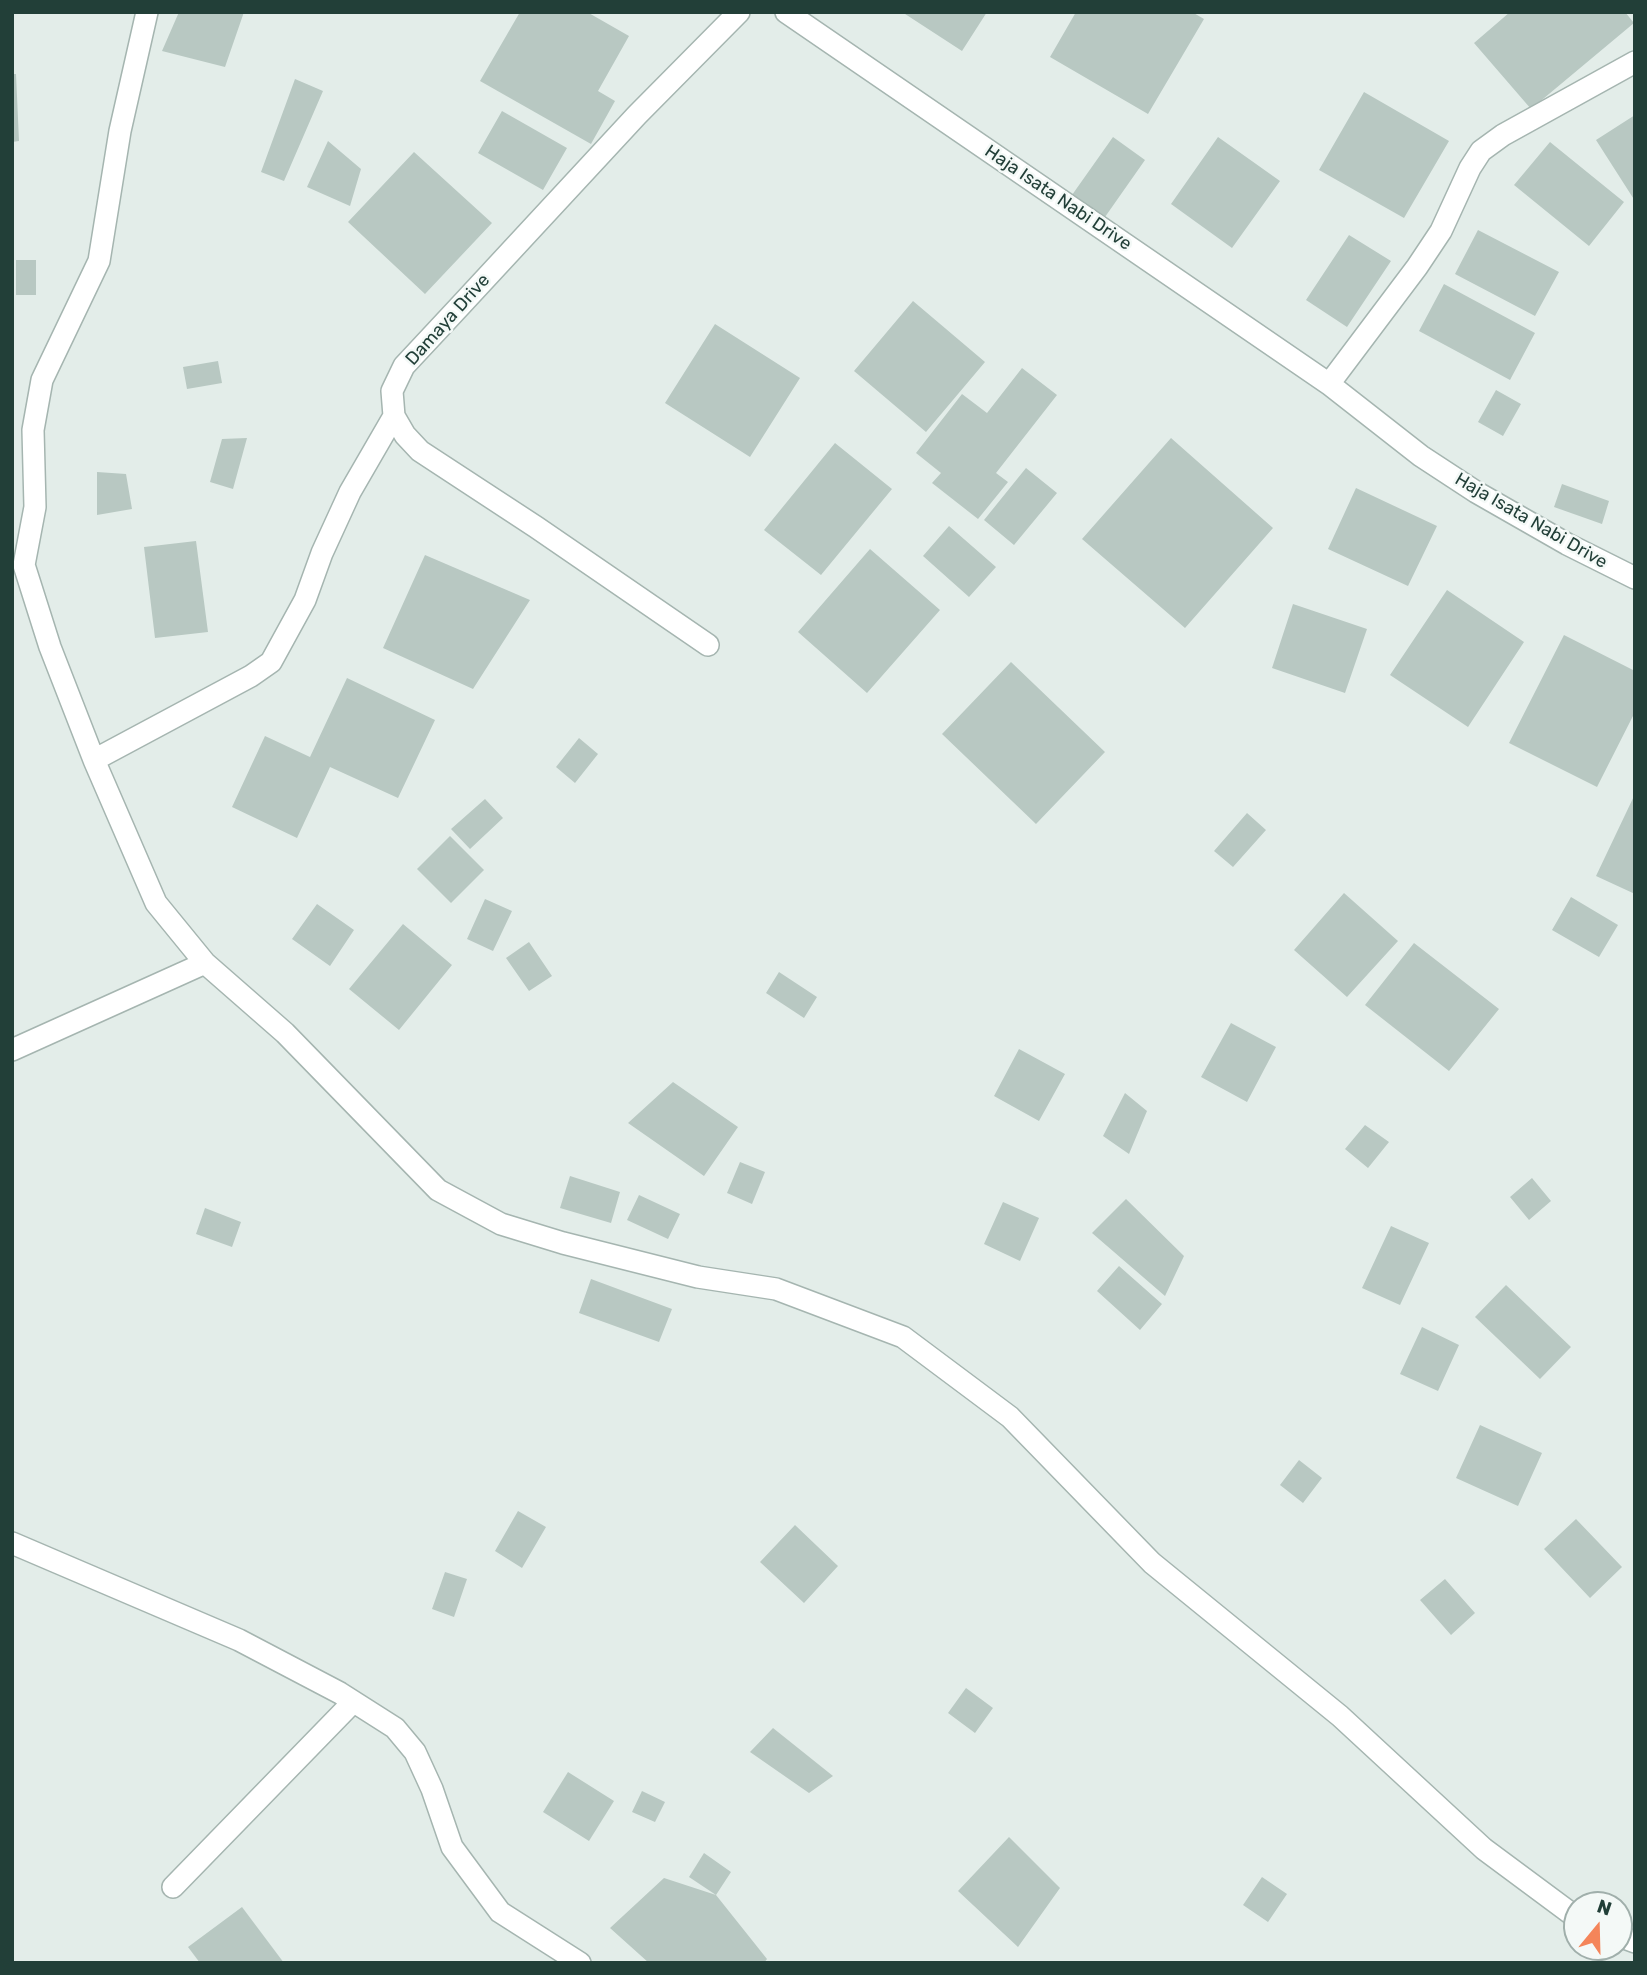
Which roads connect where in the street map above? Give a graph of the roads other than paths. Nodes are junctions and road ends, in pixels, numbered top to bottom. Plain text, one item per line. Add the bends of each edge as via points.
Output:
1 (147, 12) edge
2 (739, 12) edge
3 (786, 12) edge
4 (1635, 62) edge
5 (1329, 384) junction
6 (394, 416) junction
7 (18, 567) edge
8 (1635, 578) edge
9 (708, 645) dead end
10 (94, 760) junction
11 (205, 963) junction
12 (12, 1050) edge
13 (12, 1543) edge
14 (353, 1702) junction
15 (173, 1887) dead end
16 (1563, 1908) edge
17 (580, 1963) edge

1 - 7 street via 120,131 99,261 42,380 33,430 35,507
2 - 6 street, Damaya Drive via 404,366 392,391
3 - 5 street, Haja Isata Nabi Drive
4 - 5 street via 1481,151 1435,240
5 - 8 street, Haja Isata Nabi Drive via 1421,456 1476,492
6 - 9 street via 420,451
6 - 10 street via 350,492 305,600 271,662
7 - 10 street
10 - 11 street via 156,903
11 - 12 street
11 - 16 street via 285,1033 438,1190 501,1224 675,1271 776,1289 903,1337 1010,1417 1152,1563 1340,1716 1484,1849
13 - 14 street via 239,1640
14 - 15 street
14 - 17 street via 395,1728 415,1752 452,1847 500,1912

